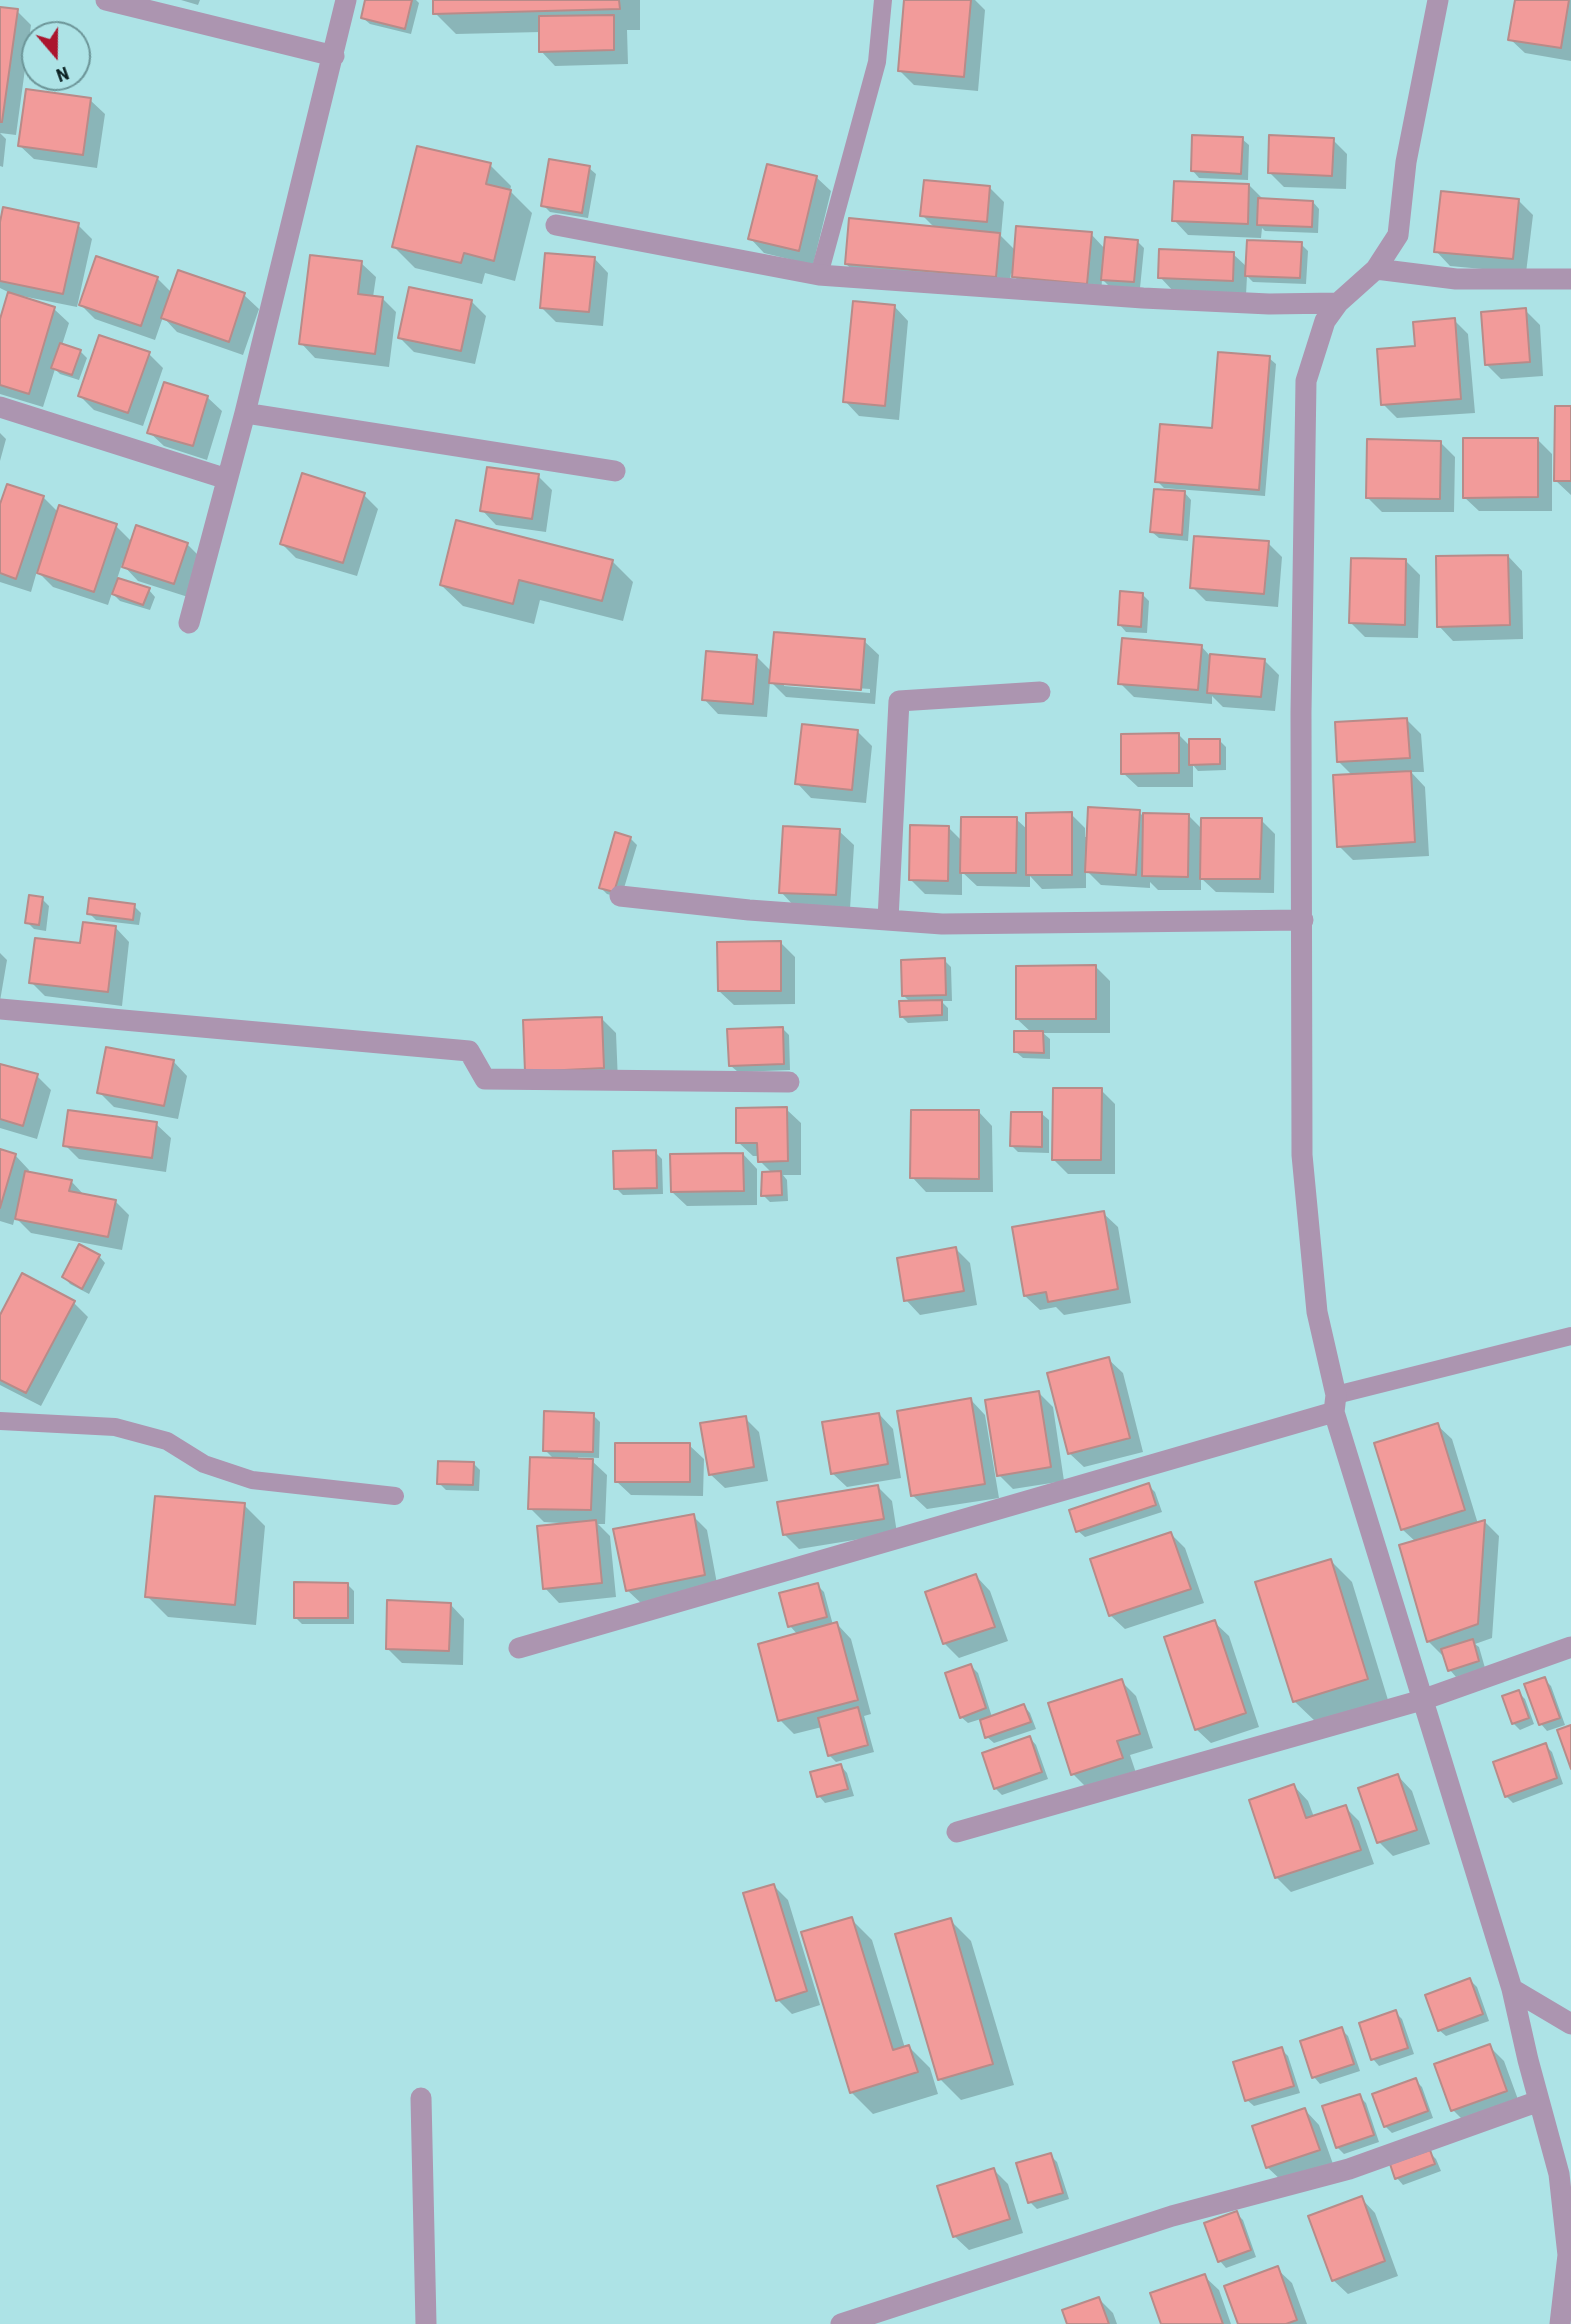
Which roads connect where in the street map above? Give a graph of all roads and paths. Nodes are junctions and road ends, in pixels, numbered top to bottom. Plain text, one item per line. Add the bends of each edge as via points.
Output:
1 (106, 0) edge
2 (346, 0) edge
3 (883, 0) edge
4 (1438, 0) edge
5 (334, 56) junction
6 (556, 225) dead end
7 (1376, 269) junction
8 (819, 275) junction
9 (1571, 279) edge
10 (1338, 303) junction
11 (0, 407) edge
12 (245, 414) junction
13 (615, 471) dead end
14 (228, 480) junction
15 (189, 623) dead end
16 (1040, 692) dead end
17 (620, 897) dead end
18 (888, 919) junction
19 (1303, 920) junction
20 (0, 1009) edge
21 (789, 1083) dead end
22 (1571, 1336) edge
23 (1335, 1403) junction
24 (0, 1421) edge
25 (395, 1496) dead end
26 (1571, 1647) edge
27 (519, 1648) dead end
28 (1422, 1700) junction
29 (957, 1832) dead end
30 (1513, 1989) junction
31 (1571, 2024) edge
32 (421, 2098) dead end
33 (1539, 2102) junction
34 (426, 2324) edge
35 (841, 2324) edge
36 (1560, 2324) edge

1 - 5 street
2 - 5 street
3 - 8 lane via 877,62
4 - 7 street via 1406,162 1398,235
5 - 12 street
6 - 8 street
7 - 9 street via 1456,279
7 - 10 street
8 - 10 street via 1131,298
10 - 19 street via 1325,321 1306,381
11 - 14 street
12 - 13 street
12 - 14 street
14 - 15 street
16 - 18 street via 899,701
17 - 18 street
18 - 19 street via 942,924
19 - 23 street via 1302,1155 1317,1312
20 - 21 street via 469,1051 485,1079
22 - 23 lane
23 - 27 street
23 - 28 street
24 - 25 lane via 115,1427 167,1441 204,1464 252,1480
26 - 28 street
28 - 29 street
28 - 30 street
30 - 31 street
30 - 33 street
32 - 34 street
33 - 35 street via 1349,2169 1172,2216
33 - 36 street via 1559,2174 1568,2255

